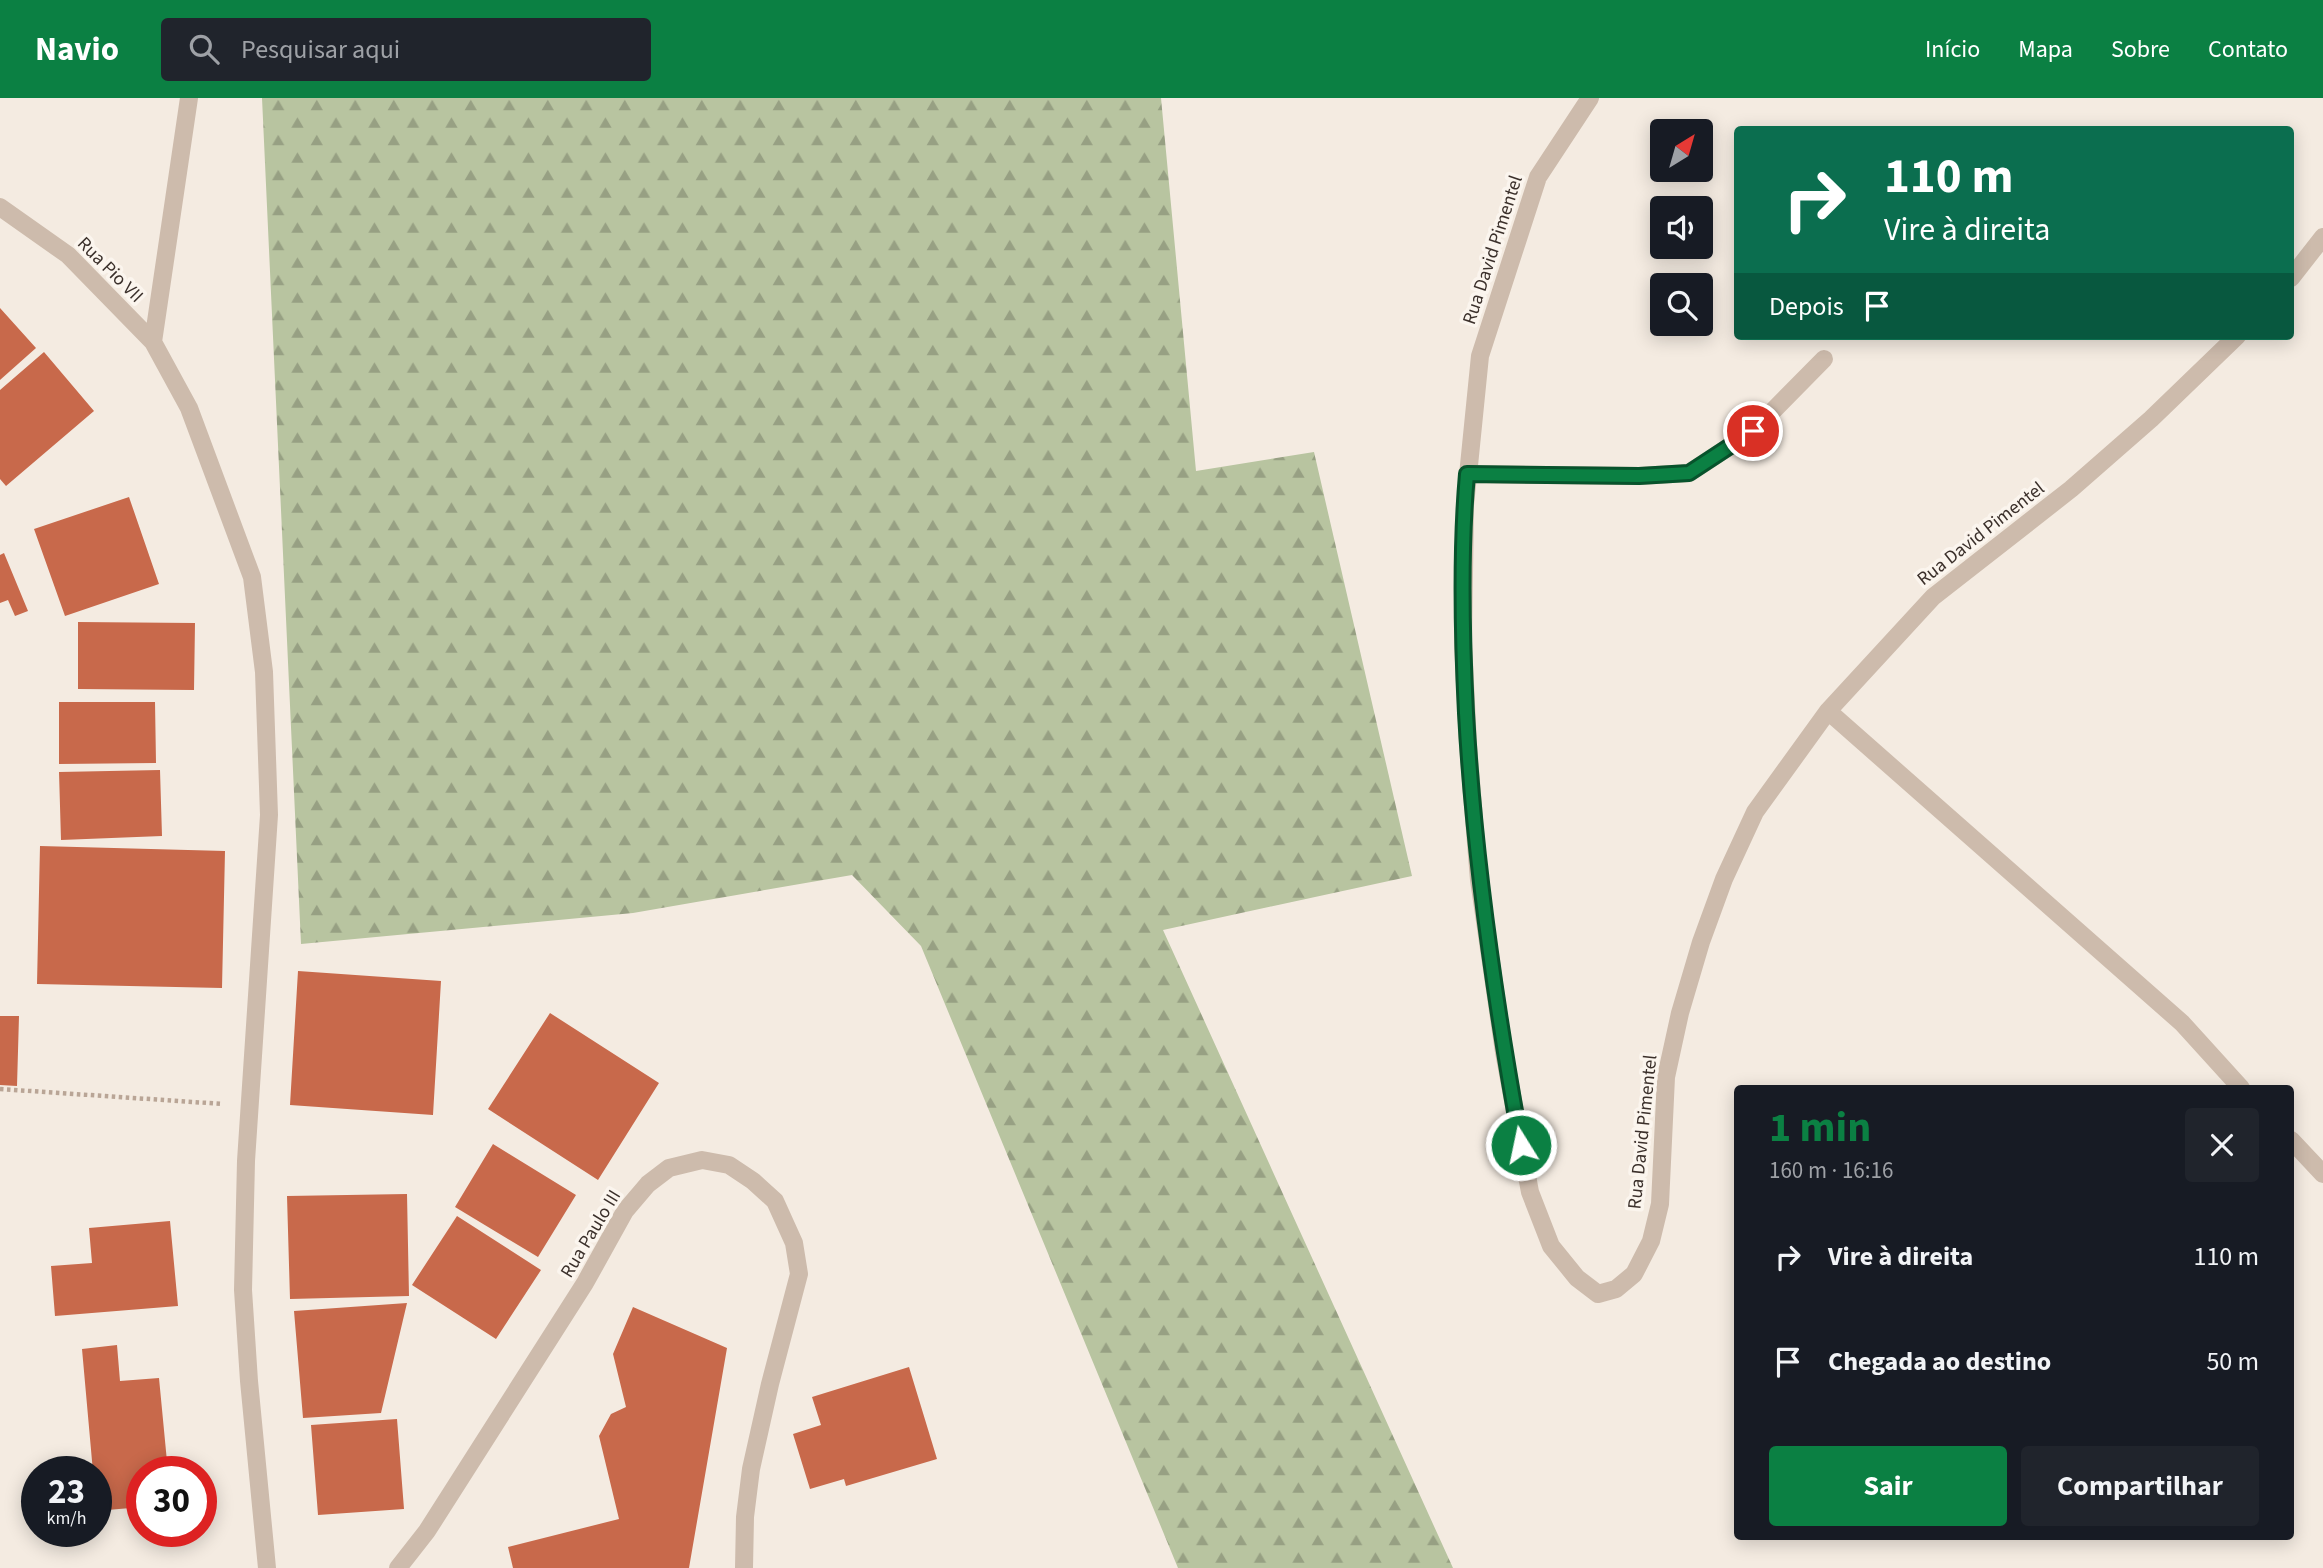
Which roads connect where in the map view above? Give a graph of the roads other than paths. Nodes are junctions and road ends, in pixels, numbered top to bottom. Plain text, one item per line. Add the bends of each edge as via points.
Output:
1 (190, 98) edge
2 (1590, 98) edge
3 (0, 207) edge
4 (2323, 237) edge
5 (2294, 274) edge
6 (2233, 340) edge
7 (153, 342) junction
8 (1824, 359) dead end
9 (1467, 474) junction
10 (1828, 711) junction
11 (2238, 1085) edge
12 (2294, 1143) edge
13 (2323, 1174) edge
14 (267, 1568) edge
15 (398, 1568) edge
16 (744, 1568) edge

1 - 7 street
2 - 9 street, Rua David Pimentel via 1538,177 1518,236 1480,356
3 - 7 street, Rua Pio VII via 68,255
4 - 5 street
6 - 10 street, Rua David Pimentel via 2071,489 1933,597
7 - 14 street, Rua Pio VII via 189,408 252,577 262,658 269,815 243,1290
8 - 9 street via 1753,431 1689,473
9 - 10 street, Rua David Pimentel via 1463,642 1468,745 1479,880 1504,1052 1530,1192 1551,1246 1577,1278 1598,1294 1616,1289 1634,1274 1651,1241 1660,1204 1666,1077 1680,1013 1724,878 1755,812
10 - 11 street via 2182,1023
12 - 13 street
15 - 16 street, Rua Paulo III via 427,1531 564,1317 625,1212 648,1184 669,1168 702,1160 729,1165 775,1201 794,1243 799,1274 751,1469

